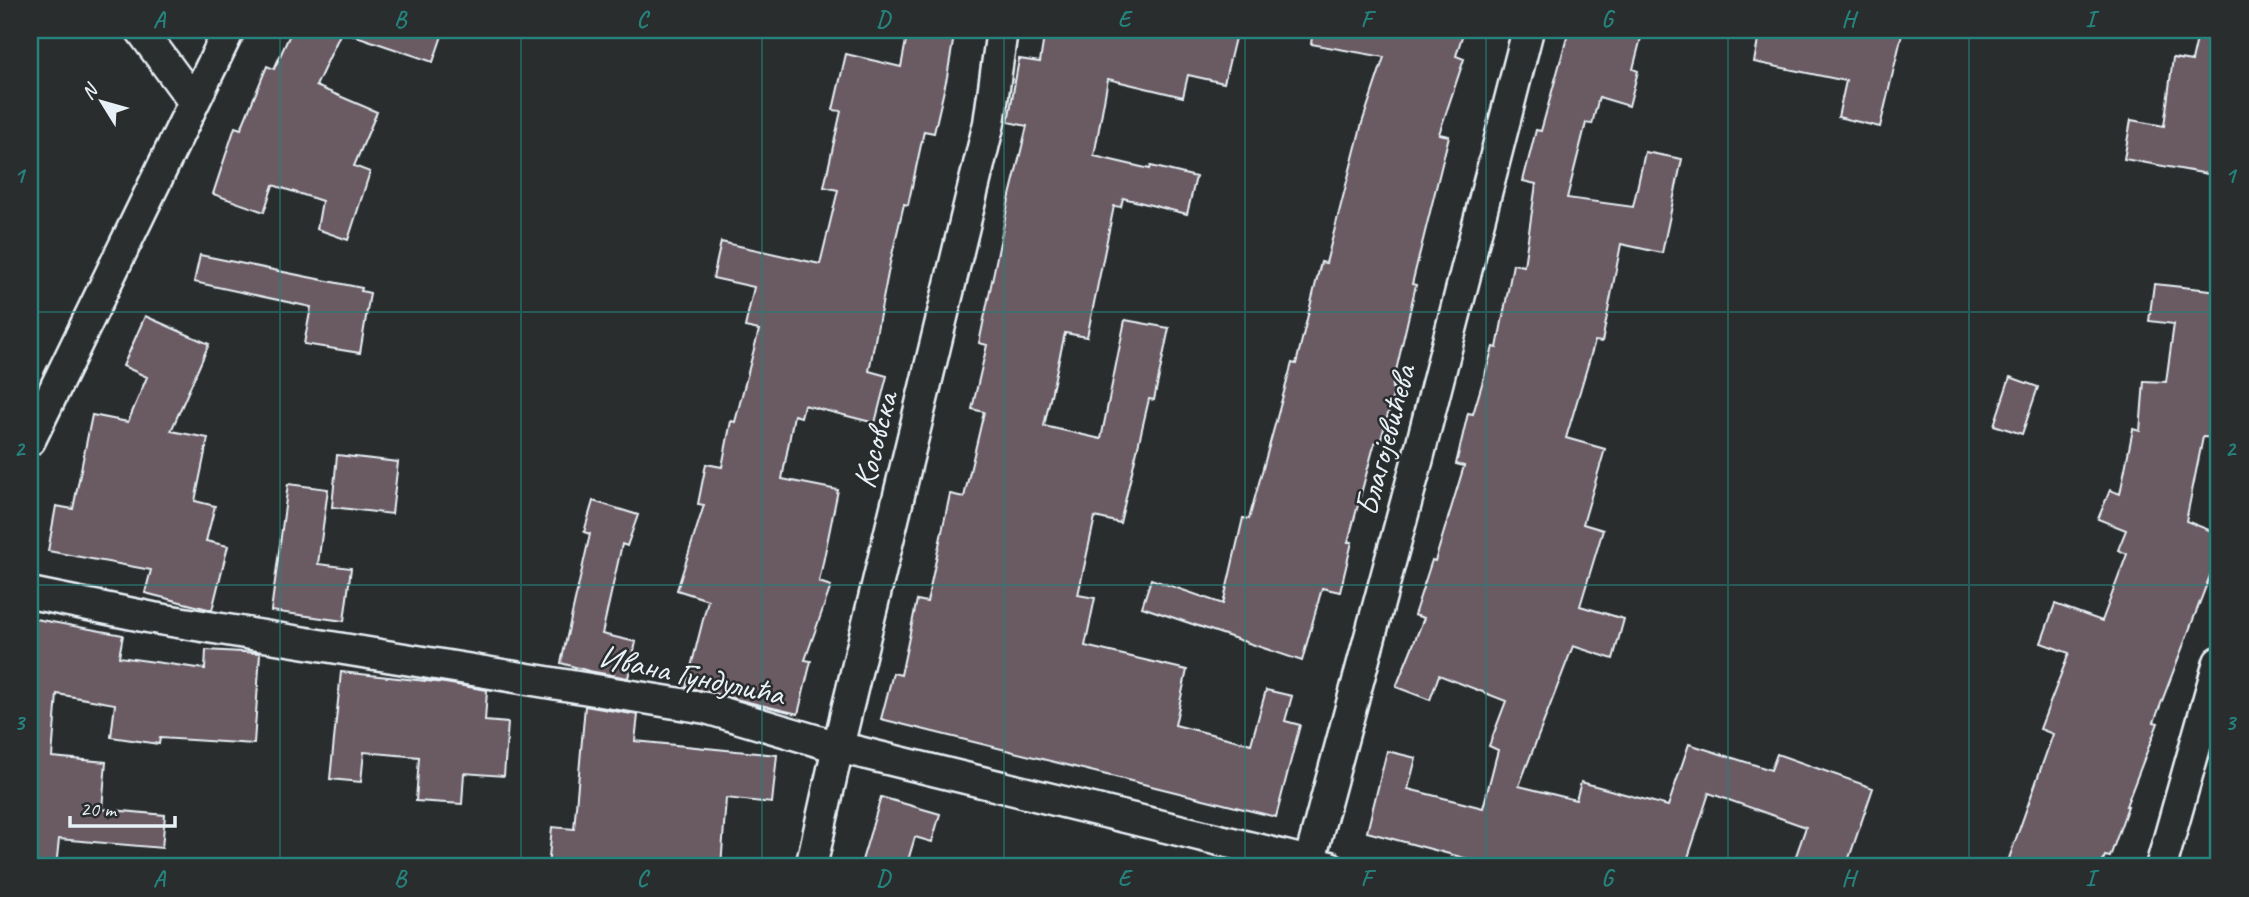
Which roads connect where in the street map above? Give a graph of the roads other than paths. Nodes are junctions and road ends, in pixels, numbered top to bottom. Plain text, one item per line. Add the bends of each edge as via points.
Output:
1 (141, 30) edge
2 (229, 30) edge
3 (1002, 30) edge
4 (1528, 30) edge
5 (194, 102) junction
6 (30, 440) edge
7 (30, 593) edge
8 (2219, 662) edge
9 (838, 747) junction
10 (1316, 866) edge
11 (811, 867) edge
12 (2161, 867) edge

1 - 5 street
2 - 5 street
3 - 9 street, Косовска via 989,123
4 - 10 street, Благојевићева
5 - 6 street
7 - 9 street, Ивана Гундулића via 153,618 706,708
8 - 12 street
9 - 10 street, Ивана Гундулића
9 - 11 street, Косовска

